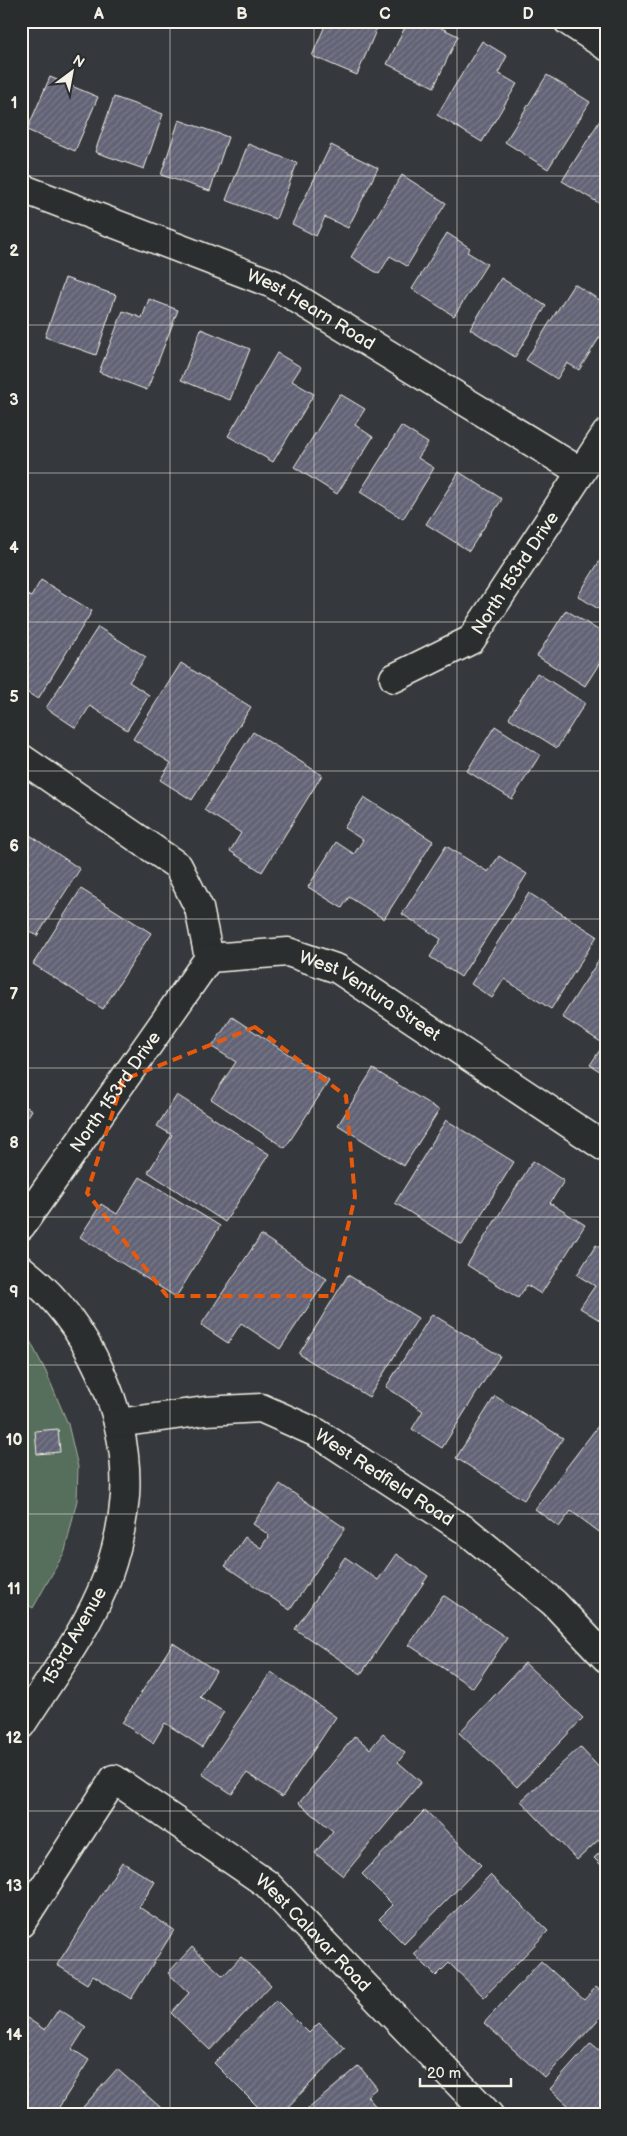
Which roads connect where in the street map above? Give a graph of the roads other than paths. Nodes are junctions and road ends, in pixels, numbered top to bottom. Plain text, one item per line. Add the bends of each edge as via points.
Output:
1 (568, 21) edge
2 (606, 46) edge
3 (21, 188) edge
4 (606, 434) edge
5 (581, 472) junction
6 (394, 678) dead end
7 (21, 758) edge
8 (209, 958) junction
9 (606, 1148) edge
10 (21, 1226) edge
11 (21, 1270) edge
12 (118, 1423) junction
13 (606, 1658) edge
14 (21, 1725) edge
15 (21, 1923) edge
16 (489, 2115) edge

1 - 2 street
3 - 5 street, West Hearn Road via 273,284
4 - 5 street, North 153rd Drive
5 - 6 street, North 153rd Drive via 471,640
7 - 8 street via 178,866 199,908
8 - 9 street, West Ventura Street via 288,952 338,969
8 - 10 street, North 153rd Drive
11 - 12 street, 153rd Avenue via 50,1296 77,1331 100,1373
12 - 13 street, West Redfield Road via 205,1411 261,1408 318,1433 468,1532 554,1603
12 - 14 street, 153rd Avenue via 124,1496 113,1559 95,1607
15 - 16 street, West Calavar Road via 114,1779 267,1884

